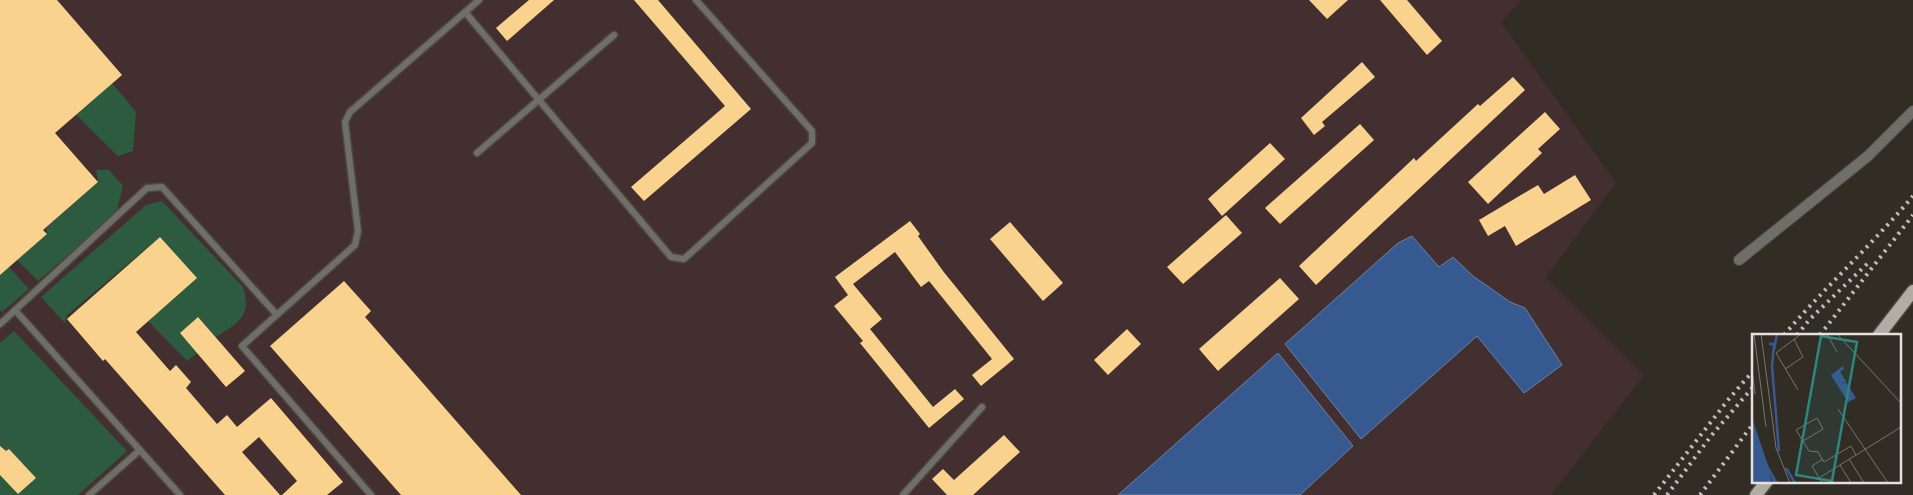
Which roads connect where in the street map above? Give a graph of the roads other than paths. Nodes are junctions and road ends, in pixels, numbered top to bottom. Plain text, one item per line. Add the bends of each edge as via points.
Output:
1 (479, 0) edge
2 (696, 0) edge
3 (465, 12) junction
4 (614, 35) dead end
5 (538, 100) junction
6 (1913, 110) edge
7 (477, 153) dead end
8 (1740, 260) dead end
9 (1913, 291) edge
10 (15, 310) junction
11 (277, 315) junction
12 (0, 324) edge
13 (1880, 334) edge
14 (982, 407) dead end
15 (140, 450) junction
16 (1766, 482) edge
17 (89, 495) edge
18 (180, 495) edge
19 (371, 495) edge
20 (903, 495) edge
21 (1756, 495) edge

1 - 3 lane
2 - 5 lane via 812,131 812,143 684,259 671,257
3 - 5 lane
3 - 11 lane via 350,112 344,122 358,231 355,245
4 - 5 lane
5 - 7 lane
6 - 8 street via 1868,156
9 - 13 main road
10 - 11 lane via 147,188 162,187
10 - 12 lane
10 - 15 lane
11 - 19 lane via 242,346
14 - 20 lane
15 - 17 lane
15 - 18 lane
16 - 21 main road

